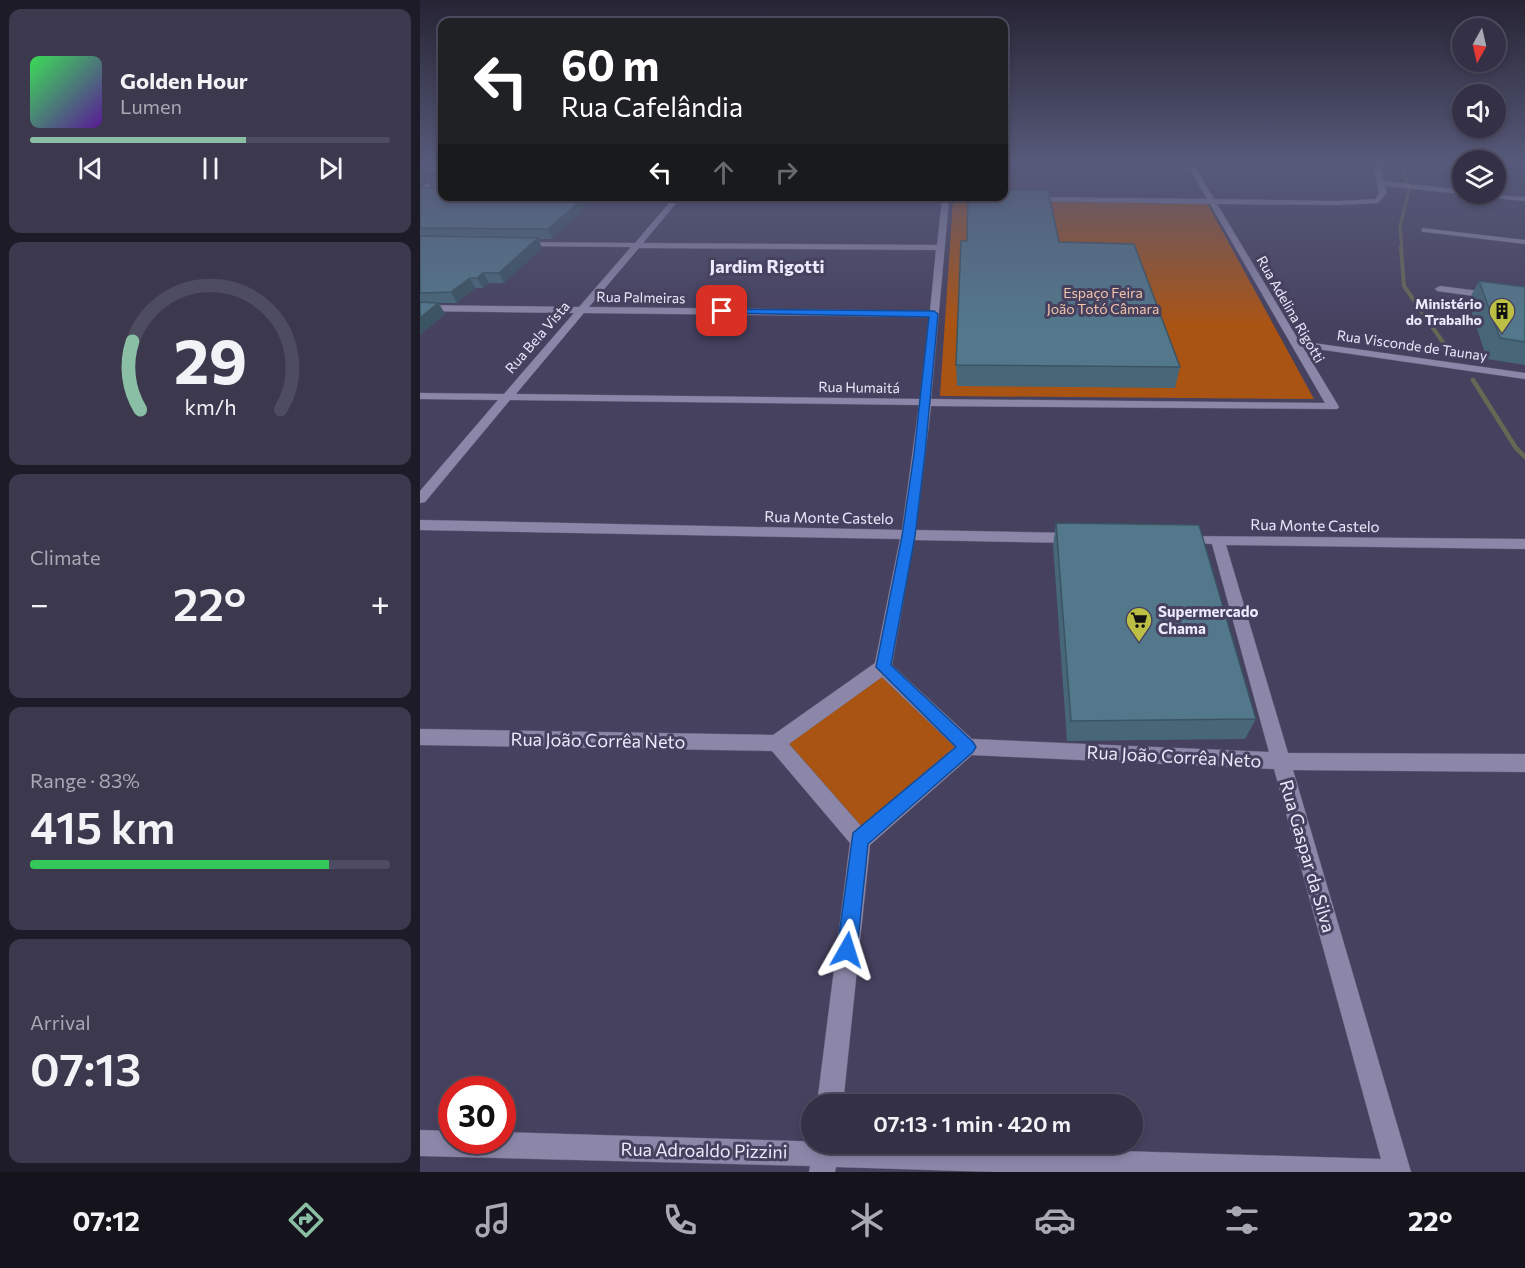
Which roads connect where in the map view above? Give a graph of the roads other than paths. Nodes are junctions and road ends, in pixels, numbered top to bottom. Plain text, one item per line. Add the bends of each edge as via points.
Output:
1 (662, 217) edge
2 (944, 217) edge
3 (1221, 217) edge
4 (1425, 230) dead end
5 (1525, 242) edge
6 (512, 243) edge
7 (638, 245) junction
8 (940, 248) junction
9 (1440, 289) dead end
10 (1525, 300) edge
11 (420, 308) edge
12 (581, 310) junction
13 (934, 314) junction
14 (1295, 343) junction
15 (1525, 376) edge
16 (420, 396) edge
17 (506, 397) junction
18 (925, 403) junction
19 (1333, 407) joint
20 (420, 499) edge
21 (420, 525) edge
22 (908, 536) junction
23 (1092, 538) edge
24 (1172, 539) edge
25 (1218, 540) junction
26 (1525, 544) edge
27 (883, 667) junction
28 (420, 737) edge
29 (776, 743) junction
30 (968, 747) junction
31 (1281, 761) junction
32 (1525, 763) edge
33 (860, 840) junction
34 (831, 1094) edge
35 (420, 1143) edge
36 (824, 1156) edge
37 (1384, 1172) edge
38 (1398, 1172) edge

1 - 7 street, Rua Bela Vista
2 - 8 street
3 - 14 street, Rua Adelina Rigotti
4 - 5 street
6 - 7 street
7 - 8 street
7 - 12 street, Rua Bela Vista
8 - 13 street
9 - 10 street
11 - 12 street, Rua Palmeiras
12 - 13 street, Rua Palmeiras
12 - 17 street, Rua Bela Vista
13 - 18 street
14 - 15 street, Rua Visconde de Taunay
14 - 19 street, Rua Adelina Rigotti
16 - 17 street, Rua Humaitá
17 - 18 street, Rua Humaitá
17 - 20 street, Rua Bela Vista
18 - 19 street, Rua Humaitá
18 - 22 street
21 - 22 street, Rua Monte Castelo
22 - 23 street, Rua Monte Castelo
22 - 27 street
24 - 25 street, Rua Monte Castelo
25 - 26 street, Rua Monte Castelo
25 - 31 street, Rua Gaspar da Silva
27 - 29 street
27 - 30 street
28 - 29 street, Rua João Corrêa Neto
29 - 33 street
30 - 31 street, Rua João Corrêa Neto
30 - 33 street
31 - 32 street, Rua João Corrêa Neto
31 - 38 street, Rua Gaspar da Silva
33 - 34 street
35 - 36 street, Rua Adroaldo Pizzini
36 - 37 street, Rua Adroaldo Pizzini

